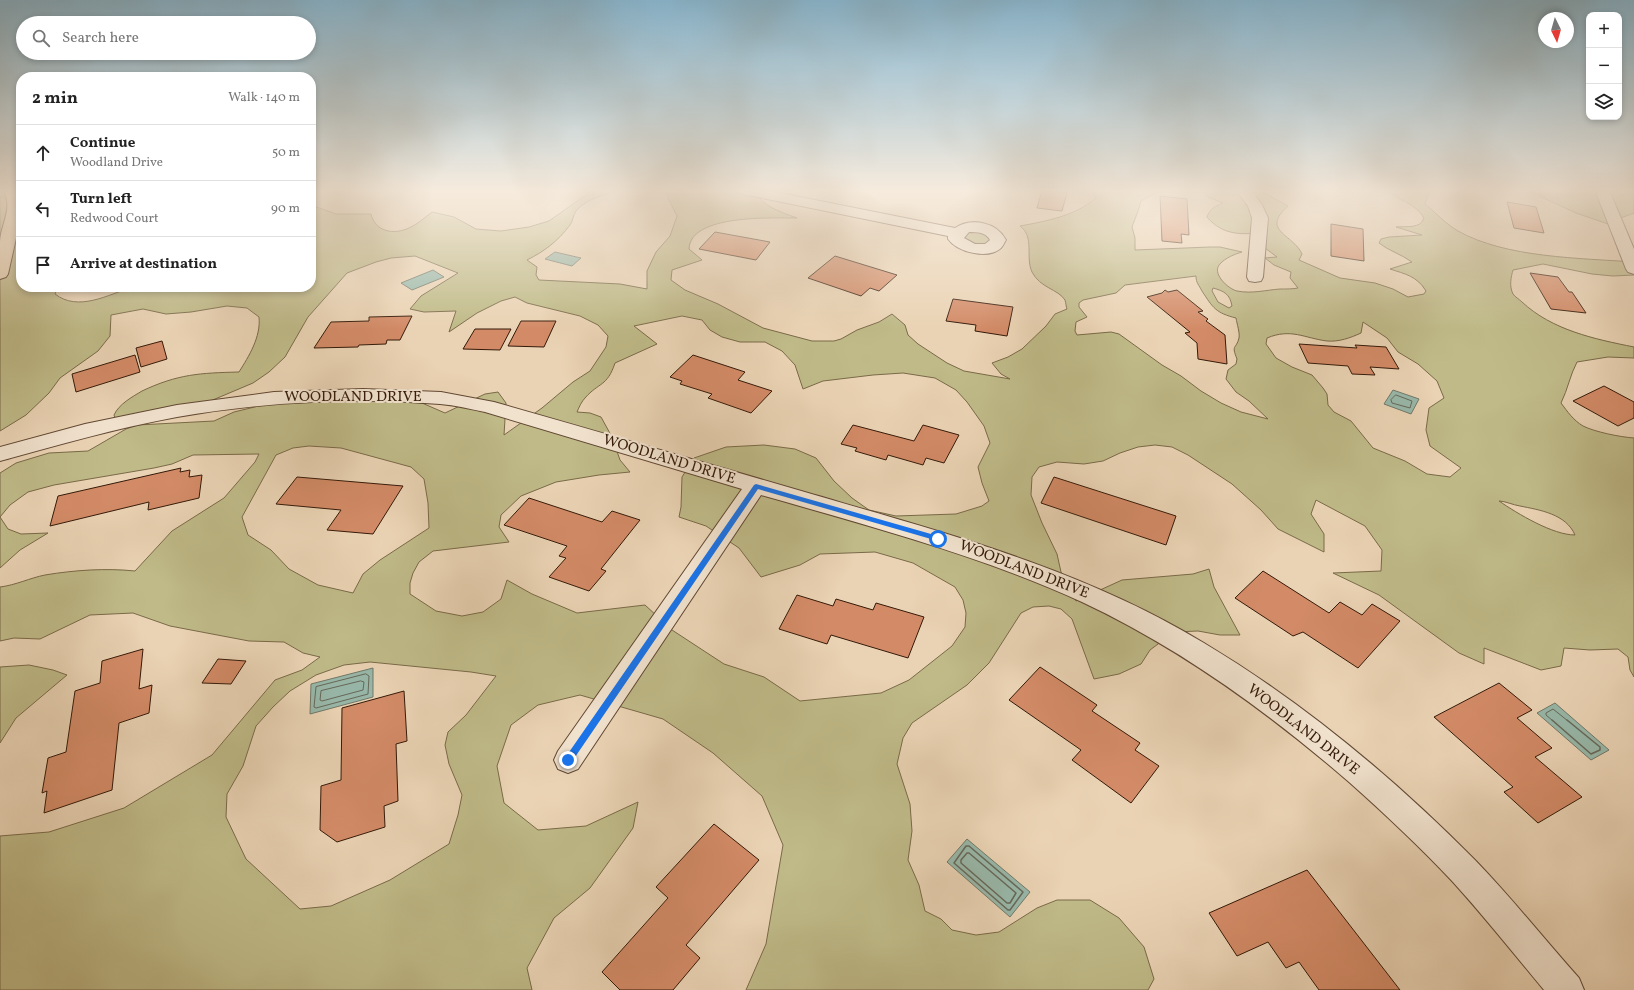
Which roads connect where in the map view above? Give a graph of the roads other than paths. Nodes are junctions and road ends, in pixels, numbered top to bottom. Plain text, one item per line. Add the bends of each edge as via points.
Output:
1 (9, 236) edge
2 (1258, 236) edge
3 (1621, 236) edge
4 (1634, 269) edge
5 (0, 274) edge
6 (1255, 277) dead end
7 (0, 454) edge
8 (756, 486) junction
9 (568, 760) dead end
10 (1567, 990) edge

1 - 5 main road
2 - 6 street
3 - 4 street
7 - 8 street, WOODLAND DRIVE via 85,431 178,411 274,398 363,395 441,398 487,406
8 - 9 street
8 - 10 street, WOODLAND DRIVE via 1017,565 1132,615 1200,654 1264,696 1318,737 1416,823 1476,884

